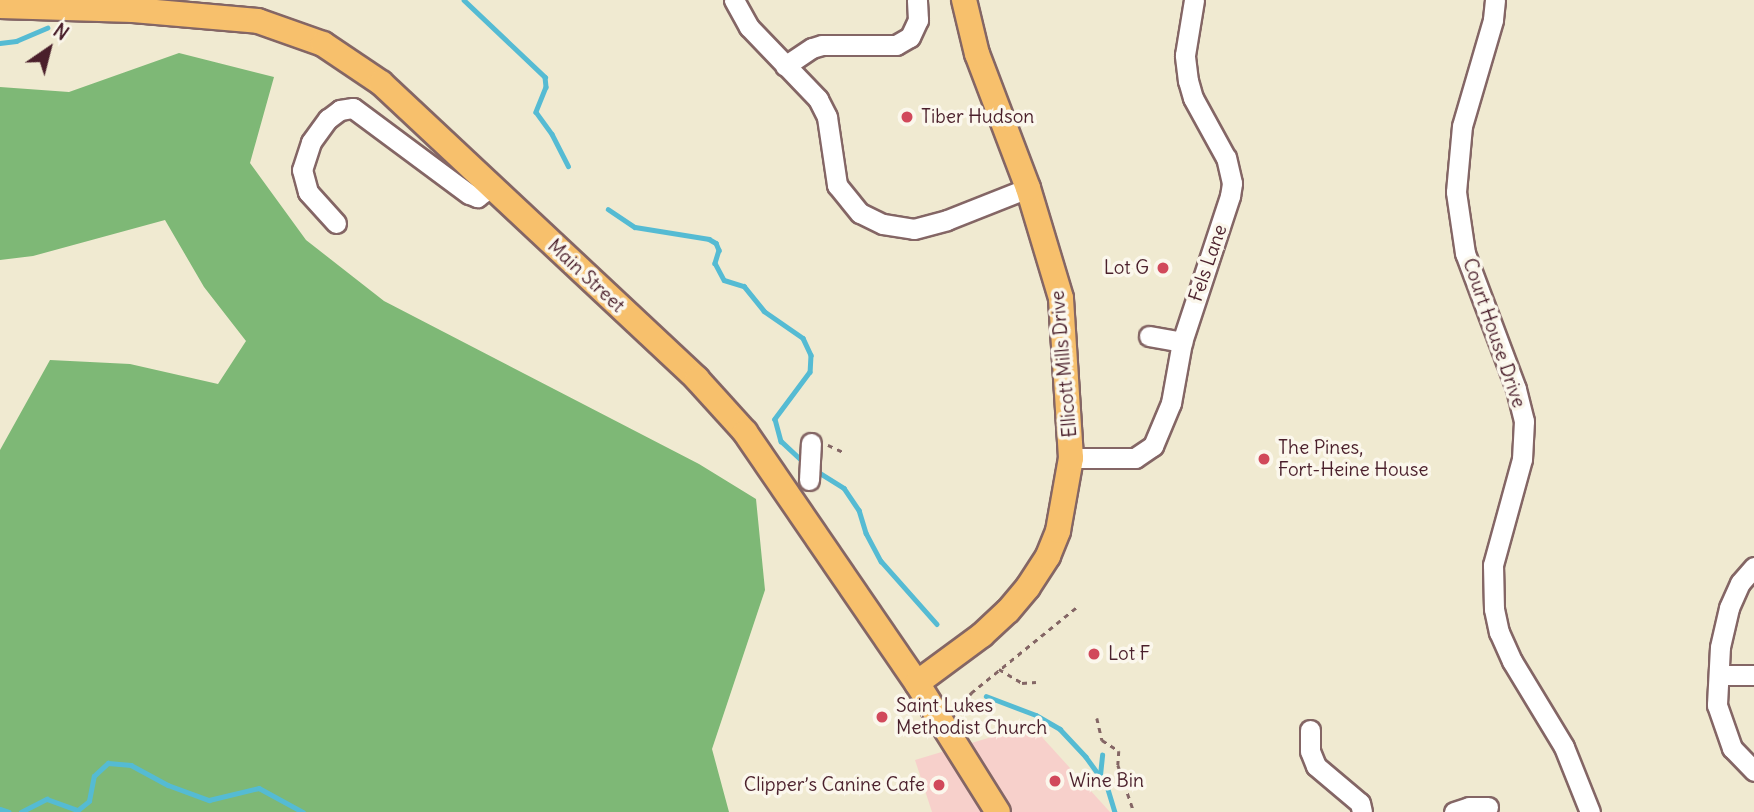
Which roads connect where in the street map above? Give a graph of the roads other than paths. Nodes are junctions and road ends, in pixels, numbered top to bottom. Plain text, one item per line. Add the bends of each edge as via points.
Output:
1 (734, 0) edge
2 (917, 0) edge
3 (964, 0) edge
4 (1194, 0) edge
5 (1495, 0) edge
6 (135, 5) edge
7 (0, 6) edge
8 (785, 66) junction
9 (491, 187) junction
10 (1028, 188) junction
11 (336, 223) dead end
12 (1149, 336) dead end
13 (1182, 342) junction
14 (811, 443) dead end
15 (1071, 458) junction
16 (809, 480) dead end
17 (1754, 567) edge
18 (1719, 675) junction
19 (1754, 675) edge
20 (917, 683) junction
21 (1310, 730) dead end
22 (1754, 771) edge
23 (1488, 807) dead end
24 (998, 812) edge
25 (1362, 812) edge
26 (1454, 812) edge
27 (1590, 812) edge

1 - 8 street via 749,27
2 - 8 street via 918,20 910,37 896,45 822,45
3 - 10 main road, Ellicott Mills Drive via 977,54
4 - 13 street, Fels Lane via 1185,55 1188,80 1226,158 1232,183
5 - 27 street, Court House Drive via 1462,126 1457,192 1465,253 1524,421 1522,459 1493,565 1494,609 1512,661 1564,747
6 - 7 main road, Main Street
6 - 9 main road, Main Street via 258,21 323,44 381,83
8 - 10 street via 818,99 827,117 837,185 846,199 873,221 914,229 931,226
9 - 11 street via 477,197 469,194 353,108 340,110 311,142 302,170 308,192
9 - 20 main road, Main Street via 697,379 745,432
10 - 15 main road, Ellicott Mills Drive via 1061,298
12 - 13 street
13 - 15 street, Fels Lane via 1171,402 1153,446 1135,458
14 - 16 street
15 - 20 main road, Ellicott Mills Drive via 1058,531 1028,587 982,635
17 - 18 street via 1740,583 1729,608
18 - 19 street
18 - 22 street via 1721,723 1732,748
20 - 24 main road, Main Street
21 - 25 street via 1315,765 1360,803
23 - 26 street

